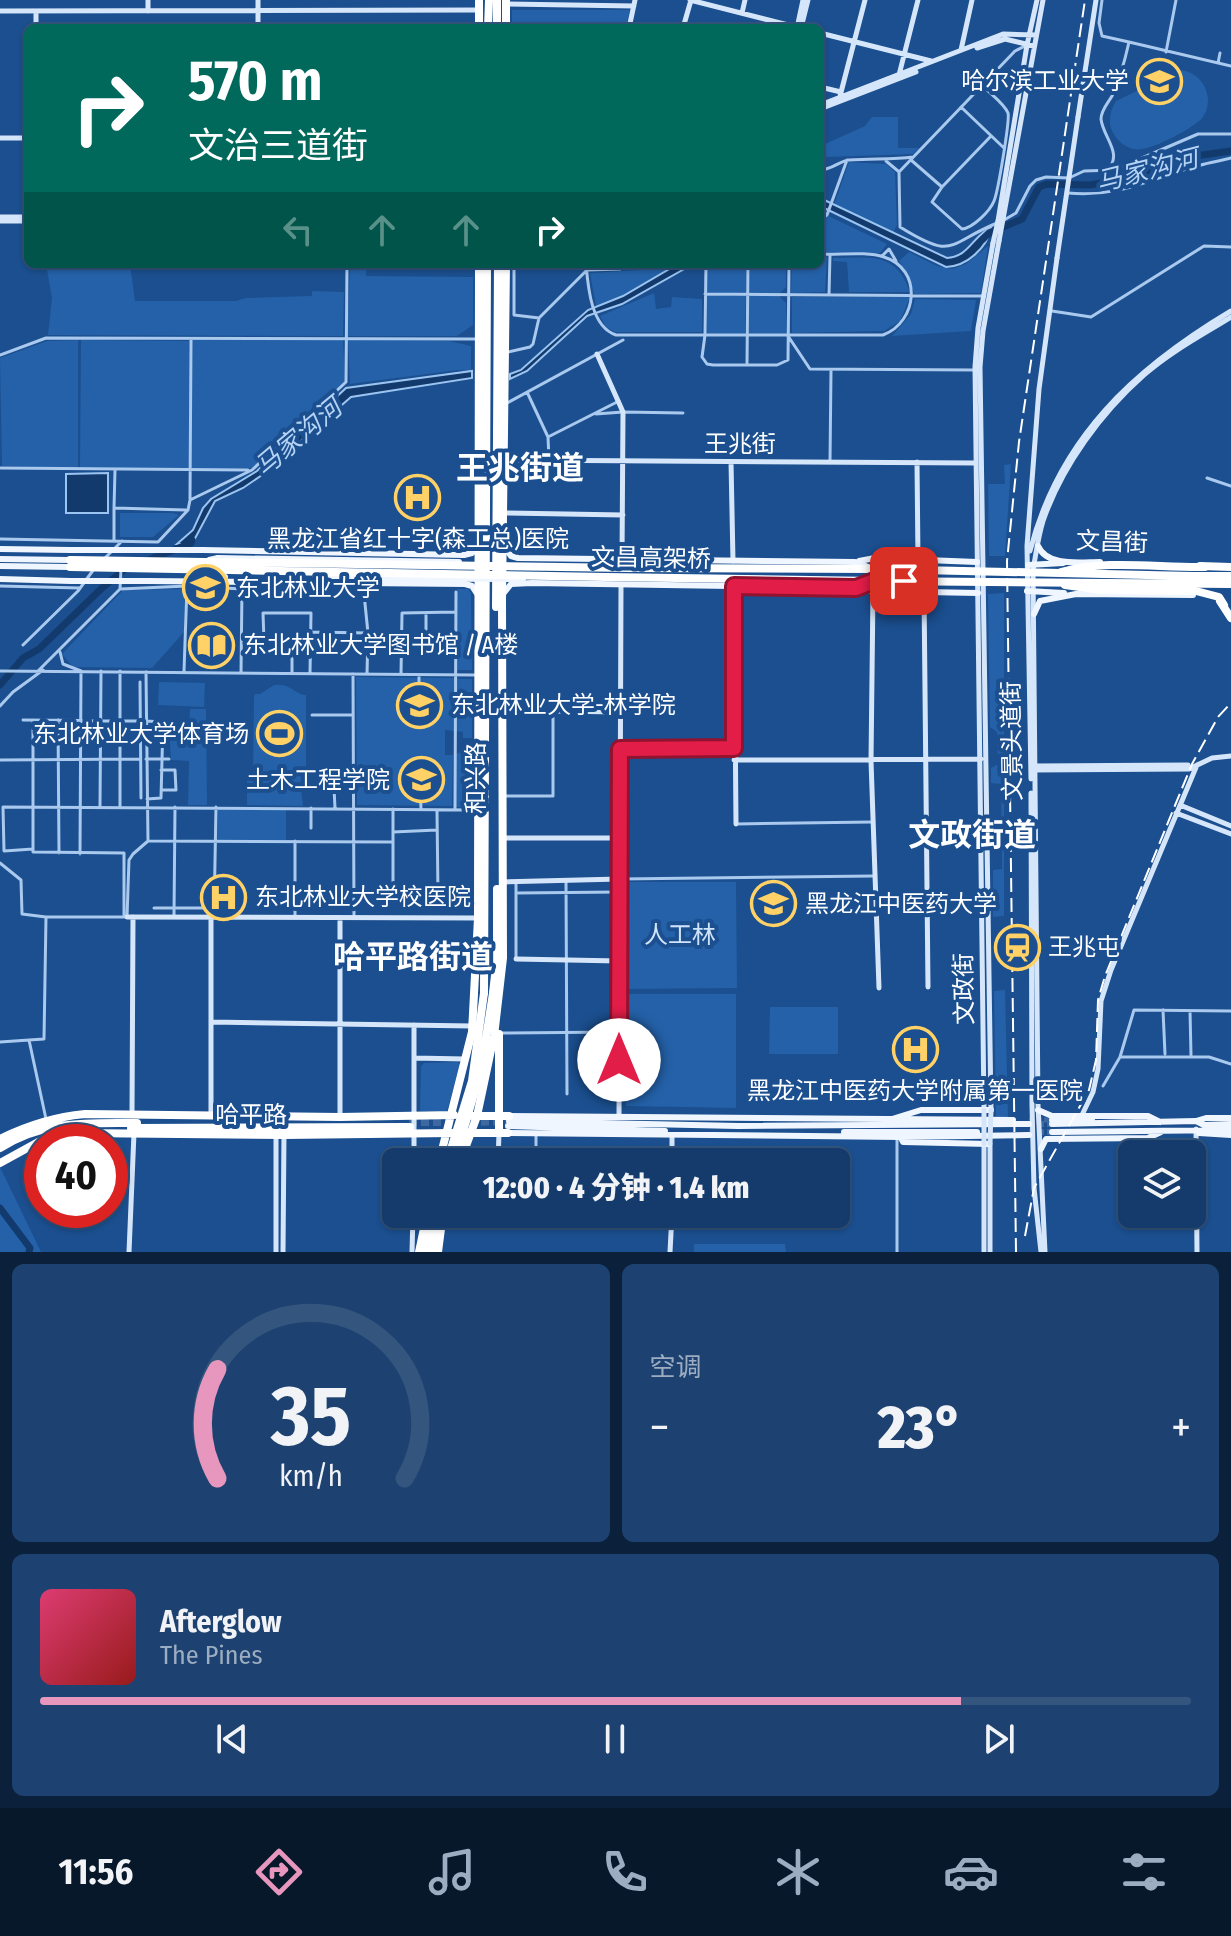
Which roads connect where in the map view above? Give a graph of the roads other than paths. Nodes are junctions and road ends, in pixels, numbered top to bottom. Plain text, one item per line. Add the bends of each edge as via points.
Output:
1 (148, 0) edge
2 (258, 0) edge
3 (367, 0) edge
4 (479, 0) edge
5 (489, 0) edge
6 (691, 0) edge
7 (745, 0) edge
8 (806, 0) edge
9 (865, 0) edge
10 (918, 0) edge
11 (972, 0) edge
12 (1040, 0) edge
13 (1096, 0) edge
14 (1102, 0) edge
15 (1176, 0) edge
16 (503, 1) edge
17 (634, 3) edge
18 (367, 10) junction
19 (479, 10) junction
20 (0, 11) edge
21 (148, 11) junction
22 (258, 11) junction
23 (36, 12) junction
24 (742, 13) junction
25 (36, 24) edge
26 (258, 24) edge
27 (479, 24) edge
28 (488, 24) edge
29 (498, 24) edge
30 (506, 24) edge
31 (630, 24) edge
32 (684, 24) edge
33 (784, 24) edge
34 (800, 24) edge
35 (824, 34) edge
36 (1033, 35) junction
37 (854, 42) junction
38 (1129, 42) junction
39 (1030, 46) junction
40 (960, 52) junction
41 (1166, 52) junction
42 (1220, 53) dead end
43 (905, 55) junction
44 (935, 62) junction
45 (1218, 63) junction
46 (1231, 66) edge
47 (898, 77) junction
48 (982, 85) junction
49 (824, 89) edge
50 (840, 97) junction
51 (824, 105) edge
52 (961, 107) junction
53 (1231, 134) edge
54 (991, 136) junction
55 (0, 138) edge
56 (24, 138) edge
57 (1004, 148) junction
58 (1231, 158) edge
59 (913, 159) junction
60 (847, 160) junction
61 (886, 161) junction
62 (824, 170) edge
63 (1107, 171) junction
64 (899, 172) junction
65 (942, 187) junction
66 (1067, 193) junction
67 (824, 217) edge
68 (0, 219) edge
69 (24, 219) edge
70 (996, 242) junction
71 (1231, 247) edge
72 (824, 254) edge
73 (830, 255) junction
74 (882, 256) junction
75 (898, 263) junction
76 (347, 268) edge
77 (479, 268) edge
78 (487, 268) edge
79 (498, 268) edge
80 (506, 268) edge
81 (514, 268) edge
82 (621, 268) edge
83 (706, 268) edge
84 (748, 268) edge
85 (789, 268) edge
86 (587, 270) junction
87 (487, 289) junction
88 (705, 294) junction
89 (747, 295) junction
90 (789, 295) junction
91 (829, 295) junction
92 (913, 295) junction
93 (984, 296) junction
94 (1050, 311) junction
95 (1231, 314) edge
96 (539, 318) junction
97 (479, 320) junction
98 (705, 335) junction
99 (747, 336) junction
100 (788, 336) junction
101 (345, 337) junction
102 (191, 339) junction
103 (479, 339) junction
104 (623, 340) dead end
105 (504, 352) junction
106 (597, 354) junction
107 (0, 355) edge
108 (747, 364) junction
109 (492, 365) junction
110 (831, 369) junction
111 (975, 370) junction
112 (492, 388) junction
113 (527, 392) junction
114 (619, 401) junction
115 (504, 405) junction
116 (623, 412) junction
117 (683, 413) dead end
118 (596, 414) junction
119 (548, 437) junction
120 (480, 460) junction
121 (504, 460) junction
122 (549, 460) junction
123 (623, 460) junction
124 (731, 462) junction
125 (830, 462) junction
126 (917, 462) junction
127 (976, 463) junction
128 (0, 468) edge
129 (115, 470) junction
130 (252, 470) junction
131 (190, 471) junction
132 (486, 476) junction
133 (1207, 478) dead end
134 (1231, 486) edge
135 (190, 500) junction
136 (114, 508) junction
137 (188, 510) junction
138 (503, 513) junction
139 (623, 515) junction
140 (486, 521) junction
141 (0, 539) edge
142 (503, 540) junction
143 (114, 541) junction
144 (122, 541) junction
145 (478, 546) junction
146 (1038, 546) junction
147 (0, 551) edge
148 (318, 552) junction
149 (450, 555) junction
150 (531, 558) junction
151 (0, 559) edge
152 (39, 559) junction
153 (622, 559) junction
154 (918, 559) junction
155 (938, 560) junction
156 (689, 561) junction
157 (733, 561) junction
158 (981, 561) junction
159 (855, 562) junction
160 (1074, 562) junction
161 (70, 564) junction
162 (1031, 565) junction
163 (0, 566) edge
164 (1192, 566) junction
165 (1231, 567) edge
166 (875, 569) junction
167 (562, 572) junction
168 (661, 574) junction
169 (1231, 576) edge
170 (1056, 578) junction
171 (0, 579) edge
172 (278, 581) junction
173 (532, 583) junction
174 (363, 584) junction
175 (451, 584) junction
176 (1231, 584) edge
177 (242, 585) junction
178 (621, 585) junction
179 (689, 585) junction
180 (0, 586) edge
181 (187, 586) junction
182 (734, 586) junction
183 (874, 586) junction
184 (80, 588) junction
185 (120, 589) junction
186 (1194, 590) junction
187 (924, 591) junction
188 (456, 592) dead end
189 (937, 592) junction
190 (1030, 592) junction
191 (981, 593) junction
192 (1076, 594) junction
193 (480, 596) junction
194 (502, 599) junction
195 (1228, 605) edge
196 (455, 612) junction
197 (426, 613) junction
198 (1034, 614) junction
199 (1231, 618) edge
200 (311, 632) junction
201 (368, 633) junction
202 (292, 640) junction
203 (310, 640) junction
204 (241, 641) junction
205 (264, 641) junction
206 (401, 641) junction
207 (23, 645) dead end
208 (60, 652) junction
209 (41, 670) junction
210 (0, 671) edge
211 (81, 671) junction
212 (101, 671) junction
213 (120, 671) junction
214 (146, 672) junction
215 (184, 672) junction
216 (241, 673) junction
217 (292, 673) junction
218 (310, 673) junction
219 (353, 674) junction
220 (367, 674) junction
221 (401, 674) junction
222 (419, 675) junction
223 (455, 675) junction
224 (479, 675) junction
225 (140, 682) dead end
226 (419, 701) dead end
227 (0, 706) edge
228 (553, 711) joint
229 (620, 712) junction
230 (312, 715) dead end
231 (353, 715) junction
232 (23, 720) dead end
233 (33, 720) junction
234 (58, 720) junction
235 (81, 721) junction
236 (100, 721) junction
237 (120, 721) junction
238 (140, 721) junction
239 (146, 721) junction
240 (734, 748) junction
241 (620, 749) junction
242 (1231, 754) edge
243 (58, 759) junction
244 (81, 759) junction
245 (100, 759) junction
246 (120, 759) junction
247 (140, 759) junction
248 (146, 759) junction
249 (162, 759) junction
250 (169, 759) dead end
251 (982, 759) junction
252 (0, 760) edge
253 (33, 760) junction
254 (734, 760) junction
255 (925, 760) junction
256 (871, 761) junction
257 (1197, 765) junction
258 (354, 768) junction
259 (1033, 768) junction
260 (161, 770) junction
261 (420, 785) dead end
262 (161, 790) junction
263 (502, 796) junction
264 (141, 798) dead end
265 (147, 799) junction
266 (1180, 805) junction
267 (33, 807) junction
268 (58, 807) junction
269 (81, 807) junction
270 (100, 807) junction
271 (120, 807) junction
272 (147, 807) junction
273 (175, 807) junction
274 (216, 807) junction
275 (311, 808) junction
276 (335, 808) junction
277 (354, 809) junction
278 (393, 809) junction
279 (421, 809) junction
280 (437, 809) junction
281 (455, 809) junction
282 (479, 810) junction
283 (1176, 813) junction
284 (873, 822) junction
285 (736, 824) joint
286 (1231, 826) edge
287 (311, 828) dead end
288 (437, 830) junction
289 (393, 832) junction
290 (1231, 834) edge
291 (502, 838) junction
292 (620, 838) junction
293 (148, 841) junction
294 (175, 841) junction
295 (215, 841) junction
296 (295, 841) junction
297 (354, 841) junction
298 (393, 842) junction
299 (33, 849) junction
300 (59, 853) junction
301 (80, 854) junction
302 (0, 863) edge
303 (877, 876) junction
304 (620, 879) junction
305 (566, 881) junction
306 (502, 882) junction
307 (516, 882) junction
308 (566, 892) junction
309 (620, 892) junction
310 (516, 893) junction
311 (154, 908) dead end
312 (174, 908) junction
313 (214, 908) junction
314 (478, 915) junction
315 (46, 917) junction
316 (128, 917) junction
317 (174, 917) junction
318 (213, 917) junction
319 (295, 917) junction
320 (340, 918) junction
321 (354, 918) junction
322 (500, 958) junction
323 (516, 959) joint
324 (566, 960) junction
325 (619, 961) junction
326 (485, 976) junction
327 (928, 987) dead end
328 (879, 988) dead end
329 (489, 993) junction
330 (1163, 1010) junction
331 (1190, 1011) junction
332 (1231, 1011) edge
333 (212, 1022) junction
334 (340, 1024) junction
335 (414, 1025) junction
336 (472, 1026) junction
337 (619, 1032) junction
338 (500, 1033) junction
339 (567, 1033) junction
340 (29, 1040) junction
341 (0, 1042) edge
342 (1165, 1056) junction
343 (1191, 1056) junction
344 (1120, 1057) junction
345 (414, 1058) junction
346 (466, 1059) junction
347 (1231, 1064) edge
348 (1103, 1086) dead end
349 (567, 1094) dead end
350 (988, 1110) junction
351 (1038, 1110) junction
352 (211, 1115) junction
353 (452, 1115) junction
354 (1082, 1115) junction
355 (281, 1116) junction
356 (477, 1116) junction
357 (619, 1116) junction
358 (340, 1117) junction
359 (1231, 1118) edge
360 (46, 1119) junction
361 (888, 1120) junction
362 (1196, 1121) junction
363 (1160, 1122) junction
364 (302, 1123) junction
365 (412, 1124) junction
366 (505, 1124) junction
367 (133, 1125) junction
368 (878, 1125) junction
369 (1029, 1128) junction
370 (1231, 1130) edge
371 (280, 1132) junction
372 (447, 1132) junction
373 (536, 1132) junction
374 (1161, 1132) junction
375 (1196, 1132) junction
376 (470, 1133) junction
377 (899, 1133) junction
378 (672, 1135) junction
379 (0, 1139) edge
380 (987, 1144) junction
381 (0, 1148) edge
382 (413, 1148) edge
383 (443, 1148) edge
384 (452, 1148) edge
385 (461, 1148) edge
386 (463, 1148) edge
387 (501, 1148) edge
388 (536, 1148) edge
389 (672, 1148) edge
390 (1041, 1149) junction
391 (0, 1156) edge
392 (0, 1163) edge
393 (413, 1228) edge
394 (426, 1228) edge
395 (428, 1228) edge
396 (438, 1228) edge
397 (442, 1228) edge
398 (671, 1228) edge
399 (129, 1252) edge
400 (276, 1252) edge
401 (283, 1252) edge
402 (412, 1252) edge
403 (419, 1252) edge
404 (425, 1252) edge
405 (432, 1252) edge
406 (438, 1252) edge
407 (670, 1252) edge
408 (897, 1252) edge
409 (987, 1252) edge
410 (1043, 1252) edge
411 (1197, 1252) edge

1 - 21 street
2 - 22 street
3 - 18 street
4 - 19 highway
5 - 28 highway
6 - 24 street
6 - 32 street
7 - 24 street
8 - 34 street
9 - 37 street
10 - 43 street
11 - 40 street
12 - 36 street
13 - 66 street, 文景头道街, bridge
14 - 38 street via 1102,36
15 - 41 street
16 - 17 street
16 - 29 highway
16 - 30 highway
17 - 31 street
18 - 19 street
18 - 22 street
19 - 27 highway
20 - 23 street
21 - 22 street
21 - 23 street
22 - 26 street
23 - 25 street
24 - 33 street
35 - 37 street
36 - 39 street
36 - 40 street via 1003,34
37 - 43 street
37 - 50 street
38 - 41 street
38 - 63 street via 1102,111 1114,152
39 - 40 street via 1000,39
39 - 48 street via 1015,51
39 - 70 street, bridge
40 - 44 street
41 - 45 street
42 - 45 street
43 - 44 street
43 - 47 street
44 - 47 street
45 - 46 street
47 - 50 street
48 - 52 street
48 - 57 street via 1008,113
49 - 50 street
50 - 51 street
52 - 54 street
52 - 59 street
53 - 63 street via 1198,134
54 - 57 street
54 - 65 street
55 - 56 street
57 - 65 street via 994,201 968,229 932,202
58 - 66 street via 1118,192
59 - 61 street
59 - 64 street
59 - 65 street
60 - 61 street
60 - 62 street
60 - 67 street
61 - 64 street
63 - 64 street via 1036,180 1014,215 948,248 900,227
66 - 94 street, 文景头道街, bridge
68 - 69 street
70 - 93 street
70 - 158 street via 980,367
71 - 94 street via 1204,246 1091,317
72 - 73 street
73 - 74 street
73 - 91 street
74 - 75 street
74 - 75 street via 889,249
75 - 92 street
76 - 101 street
77 - 97 highway
78 - 87 highway
79 - 109 highway
80 - 105 highway
81 - 96 street via 514,315
82 - 86 street
83 - 88 street
84 - 89 street
85 - 90 street
86 - 96 street
86 - 98 street via 603,328 616,335
87 - 97 highway
87 - 109 highway
88 - 89 street
88 - 98 street
89 - 90 street
89 - 99 street
90 - 91 street
90 - 100 street
91 - 92 street
92 - 93 street
92 - 100 street via 904,319 890,333
93 - 111 street
94 - 162 street, 文景头道街 via 1039,389
95 - 146 street, 文景头道街 via 1145,374 1101,419 1060,484
95 - 162 street, 文景头道街 via 1147,367 1104,410 1045,506 1035,530
96 - 105 street via 530,347
97 - 103 highway
98 - 99 street
98 - 108 street via 702,357 707,364
99 - 100 street
99 - 108 street
100 - 108 street via 788,360
100 - 110 street via 810,369
101 - 102 street
101 - 103 street
101 - 130 street via 346,382
102 - 107 street via 46,338
102 - 131 street
103 - 109 highway
104 - 106 street
105 - 109 highway
106 - 113 street
106 - 114 street
109 - 112 highway
109 - 112 highway
110 - 111 street
110 - 125 street
111 - 127 street
112 - 115 highway, 和兴路
112 - 120 highway, 和兴路
112 - 132 highway
112 - 322 highway, 和兴路
113 - 115 street
113 - 119 street
114 - 116 street
114 - 118 street
115 - 121 highway, 和兴路
116 - 117 street
116 - 118 street
116 - 123 street
118 - 119 street
119 - 122 street
120 - 132 highway
120 - 145 highway, 和兴路
121 - 122 street, 王兆街
121 - 138 highway, 和兴路
122 - 123 street, 王兆街
123 - 124 street, 王兆街
123 - 139 street
124 - 125 street, 王兆街
124 - 157 street
125 - 126 street, 王兆街
126 - 127 street, 王兆街
126 - 154 street
127 - 158 street
128 - 129 street
129 - 131 street
129 - 136 street
130 - 131 street
130 - 135 street
131 - 135 street
132 - 140 highway
133 - 134 street
135 - 137 street
136 - 137 street
136 - 143 street
137 - 144 street via 158,542
138 - 139 street
138 - 142 highway, 和兴路
139 - 153 street
140 - 193 highway
140 - 326 highway
141 - 143 street
142 - 150 main road via 511,556
142 - 194 highway, 和兴路
143 - 144 street
144 - 184 street via 87,574
144 - 185 street, bridge
145 - 149 main road via 468,555
145 - 193 highway, 和兴路
146 - 160 main road, 文昌街 via 1050,559
146 - 162 street, 文景头道街
147 - 148 main road, bridge
147 - 152 main road
148 - 149 main road
148 - 167 main road, bridge via 305,564 315,578 472,580
149 - 175 main road via 462,571
150 - 153 main road
150 - 173 main road via 522,573
151 - 152 main road
152 - 161 main road
153 - 156 main road
154 - 155 main road
154 - 159 main road
155 - 158 main road
155 - 189 main road via 944,565 944,588
156 - 157 main road
156 - 168 main road
157 - 159 main road
158 - 191 street, 文政街
159 - 166 main road
160 - 162 main road
160 - 164 main road, 文昌街
161 - 163 main road
161 - 167 highway, 文昌高架桥, bridge
162 - 190 street, 文景头道街
164 - 165 highway, 文昌街
164 - 170 highway, bridge via 1101,565
166 - 168 highway, 文昌高架桥
166 - 170 highway, 文昌高架桥, bridge
167 - 168 highway, 文昌高架桥, bridge via 606,577
167 - 168 highway, 文昌高架桥, bridge via 631,568
167 - 172 main road, bridge via 471,562 209,560 212,576
168 - 179 main road
168 - 183 highway, 文昌高架桥
169 - 170 highway, 文昌高架桥, bridge
170 - 183 highway, 文昌高架桥, bridge
170 - 186 highway, 文昌高架桥, bridge
171 - 177 main road, bridge
172 - 174 main road
172 - 177 main road
173 - 178 main road
173 - 194 main road via 508,585
174 - 175 main road
174 - 201 street
175 - 193 main road via 472,586
176 - 186 highway, 文昌高架桥, bridge
177 - 181 street
177 - 204 street
178 - 179 main road
178 - 229 street
179 - 182 main road
180 - 184 street
181 - 185 street
181 - 215 street
182 - 183 main road
182 - 240 street
183 - 187 main road
183 - 256 street
184 - 207 street
185 - 208 street
186 - 192 main road
186 - 195 highway via 1218,591
187 - 189 main road
187 - 255 street
188 - 196 street
189 - 191 main road
190 - 192 main road
190 - 198 street, 文景头道街
190 - 259 street, 文景头道街
191 - 251 street, 文政街
192 - 198 main road via 1040,601
193 - 224 highway, 和兴路
194 - 263 highway, 和兴路
195 - 199 highway
196 - 197 street
196 - 223 street
197 - 206 street via 402,613
197 - 206 street via 426,640
198 - 259 street, 文景头道街
200 - 201 street
200 - 203 street
200 - 205 street via 311,613 263,613
201 - 220 street
202 - 203 street
202 - 205 street
202 - 217 street
203 - 218 street
204 - 205 street
204 - 216 street
206 - 221 street
208 - 209 street
208 - 211 street via 63,664
209 - 210 street
209 - 211 street
209 - 227 street
211 - 212 street
211 - 235 street
212 - 213 street
212 - 236 street
213 - 214 street
213 - 237 street
214 - 215 street
214 - 239 street
215 - 216 street
216 - 217 street
217 - 218 street
218 - 219 street
219 - 220 street
219 - 231 street
220 - 221 street
221 - 222 street
222 - 223 street
222 - 226 street
223 - 224 street
223 - 281 street
224 - 282 highway, 和兴路
225 - 238 street
228 - 229 street
228 - 263 street via 553,796
229 - 241 street
230 - 231 street
231 - 258 street
232 - 233 street
233 - 234 street
233 - 253 street
234 - 235 street
234 - 243 street
235 - 236 street
235 - 244 street
236 - 237 street
236 - 245 street
237 - 238 street
237 - 246 street
238 - 247 street
239 - 248 street
239 - 249 street via 163,722
240 - 241 street
240 - 254 street
241 - 292 street
242 - 257 street
242 - 259 street via 1189,765
243 - 244 street
243 - 253 street
243 - 268 street
244 - 245 street
244 - 269 street
245 - 246 street
245 - 270 street
246 - 247 street
246 - 271 street
247 - 264 street
248 - 249 street
248 - 265 street
249 - 250 street
249 - 260 street
251 - 255 street
251 - 350 street, 文政街
252 - 253 street
253 - 267 street
254 - 256 street
254 - 285 street
255 - 256 street
255 - 327 street
256 - 284 street
257 - 259 street
257 - 266 street
258 - 276 street via 333,768
258 - 277 street
259 - 351 street, 文景头道街
259 - 410 street, 文景头道街 via 1032,1105
260 - 262 street
260 - 262 street via 175,770 176,790
261 - 279 street
262 - 265 street via 161,798
263 - 291 highway, 和兴路
265 - 272 street
266 - 283 street
266 - 286 street
267 - 268 street
267 - 299 street
267 - 299 street via 3,807 4,851
268 - 269 street
268 - 300 street
269 - 270 street
269 - 301 street
270 - 271 street
271 - 272 street
272 - 273 street
272 - 293 street
273 - 274 street
273 - 294 street
274 - 275 street
274 - 295 street
275 - 276 street
275 - 287 street
276 - 277 street
277 - 278 street
277 - 297 street
278 - 279 street
278 - 289 street
279 - 280 street
280 - 281 street
280 - 288 street
281 - 282 street
282 - 314 highway, 和兴路
283 - 290 street
283 - 354 street via 1101,1001 1098,1069
284 - 285 street
284 - 303 street
288 - 289 street
288 - 298 street via 438,896 393,895
289 - 298 street
291 - 292 street
291 - 306 highway, 和兴路
292 - 304 street
293 - 294 street
293 - 316 street via 128,865
294 - 295 street
294 - 312 street
295 - 296 street
295 - 313 street
296 - 297 street
296 - 319 street
297 - 298 street
297 - 321 street
299 - 300 street
300 - 301 street
301 - 316 street via 124,853
302 - 315 street via 21,880 22,914
303 - 304 street
303 - 328 street
304 - 305 street
304 - 309 street
305 - 307 street
305 - 308 street
306 - 307 street
306 - 322 highway, 和兴路
307 - 310 street
308 - 309 street
308 - 310 street
308 - 324 street
309 - 325 street
310 - 323 street
311 - 312 street
312 - 313 street
312 - 317 street
313 - 318 street
314 - 321 street
314 - 326 highway
314 - 336 highway, 和兴路
315 - 316 street
315 - 340 street via 44,1039
316 - 317 street
316 - 367 street
317 - 318 street
318 - 319 street
318 - 333 street
319 - 320 street
320 - 321 street
320 - 334 street
322 - 329 highway, 和兴路
322 - 338 highway, 和兴路
322 - 356 highway, 和兴路 via 494,1036
323 - 324 street
324 - 325 street
324 - 339 street
325 - 337 street
326 - 329 highway
329 - 384 highway, bridge
329 - 385 highway, 和兴路, bridge via 481,1070
330 - 331 street
330 - 342 street
330 - 344 street via 1134,1010
331 - 332 street
331 - 343 street
333 - 334 street
333 - 352 street
334 - 335 street
334 - 358 street
335 - 336 street
335 - 345 street
336 - 346 highway, 和兴路
337 - 339 street
337 - 357 street
338 - 339 street
338 - 366 highway, 和兴路
339 - 349 street
340 - 341 street
340 - 360 street
342 - 343 street
342 - 344 street
343 - 347 street
344 - 348 street
345 - 346 street
345 - 365 street
346 - 353 highway, 和兴路
350 - 361 main road via 921,1110
350 - 380 street, 文政街, bridge
351 - 354 main road via 1052,1116
351 - 390 street, 文景头道街
352 - 355 highway, 哈平路
352 - 367 highway, 哈平路
353 - 356 highway, 哈平路
353 - 365 highway, 哈平路
353 - 372 highway, 和兴路
354 - 363 main road via 1148,1116
355 - 358 highway, 哈平路
355 - 364 highway
356 - 366 highway, 哈平路
356 - 376 highway, 和兴路
357 - 361 main road
357 - 366 main road
358 - 365 highway, 哈平路
359 - 362 main road
360 - 367 highway, 哈平路 via 85,1114
360 - 379 highway, 哈平路
361 - 368 main road
361 - 369 main road
361 - 377 street
362 - 363 main road
362 - 370 main road
362 - 375 street
363 - 374 main road via 1052,1128
364 - 365 highway, 哈平路
364 - 367 highway, 哈平路
365 - 371 highway, 哈平路
365 - 371 highway, 哈平路 via 327,1135
365 - 372 highway, 哈平路
365 - 382 street
366 - 368 main road
366 - 373 main road
366 - 376 highway, 哈平路
366 - 377 main road
366 - 387 street
367 - 371 highway, 哈平路
367 - 381 highway, 哈平路 via 83,1121 44,1128
367 - 391 highway, 哈平路 via 47,1133
367 - 392 highway, 哈平路 via 56,1136
367 - 399 street
368 - 377 main road
369 - 377 main road
369 - 377 main road
370 - 375 main road
371 - 400 street
371 - 401 street
372 - 376 highway, 哈平路
372 - 383 highway, 和兴路
373 - 378 main road
373 - 388 street
374 - 375 main road
374 - 390 main road via 1148,1138 1046,1139
375 - 411 street
376 - 386 highway, 和兴路
377 - 378 main road
377 - 380 main road via 903,1142
377 - 408 street
378 - 389 street
380 - 409 street, 文政街
390 - 410 street, 文景头道街
393 - 402 street
394 - 403 highway
395 - 404 highway
396 - 405 highway
397 - 406 highway
398 - 407 street

